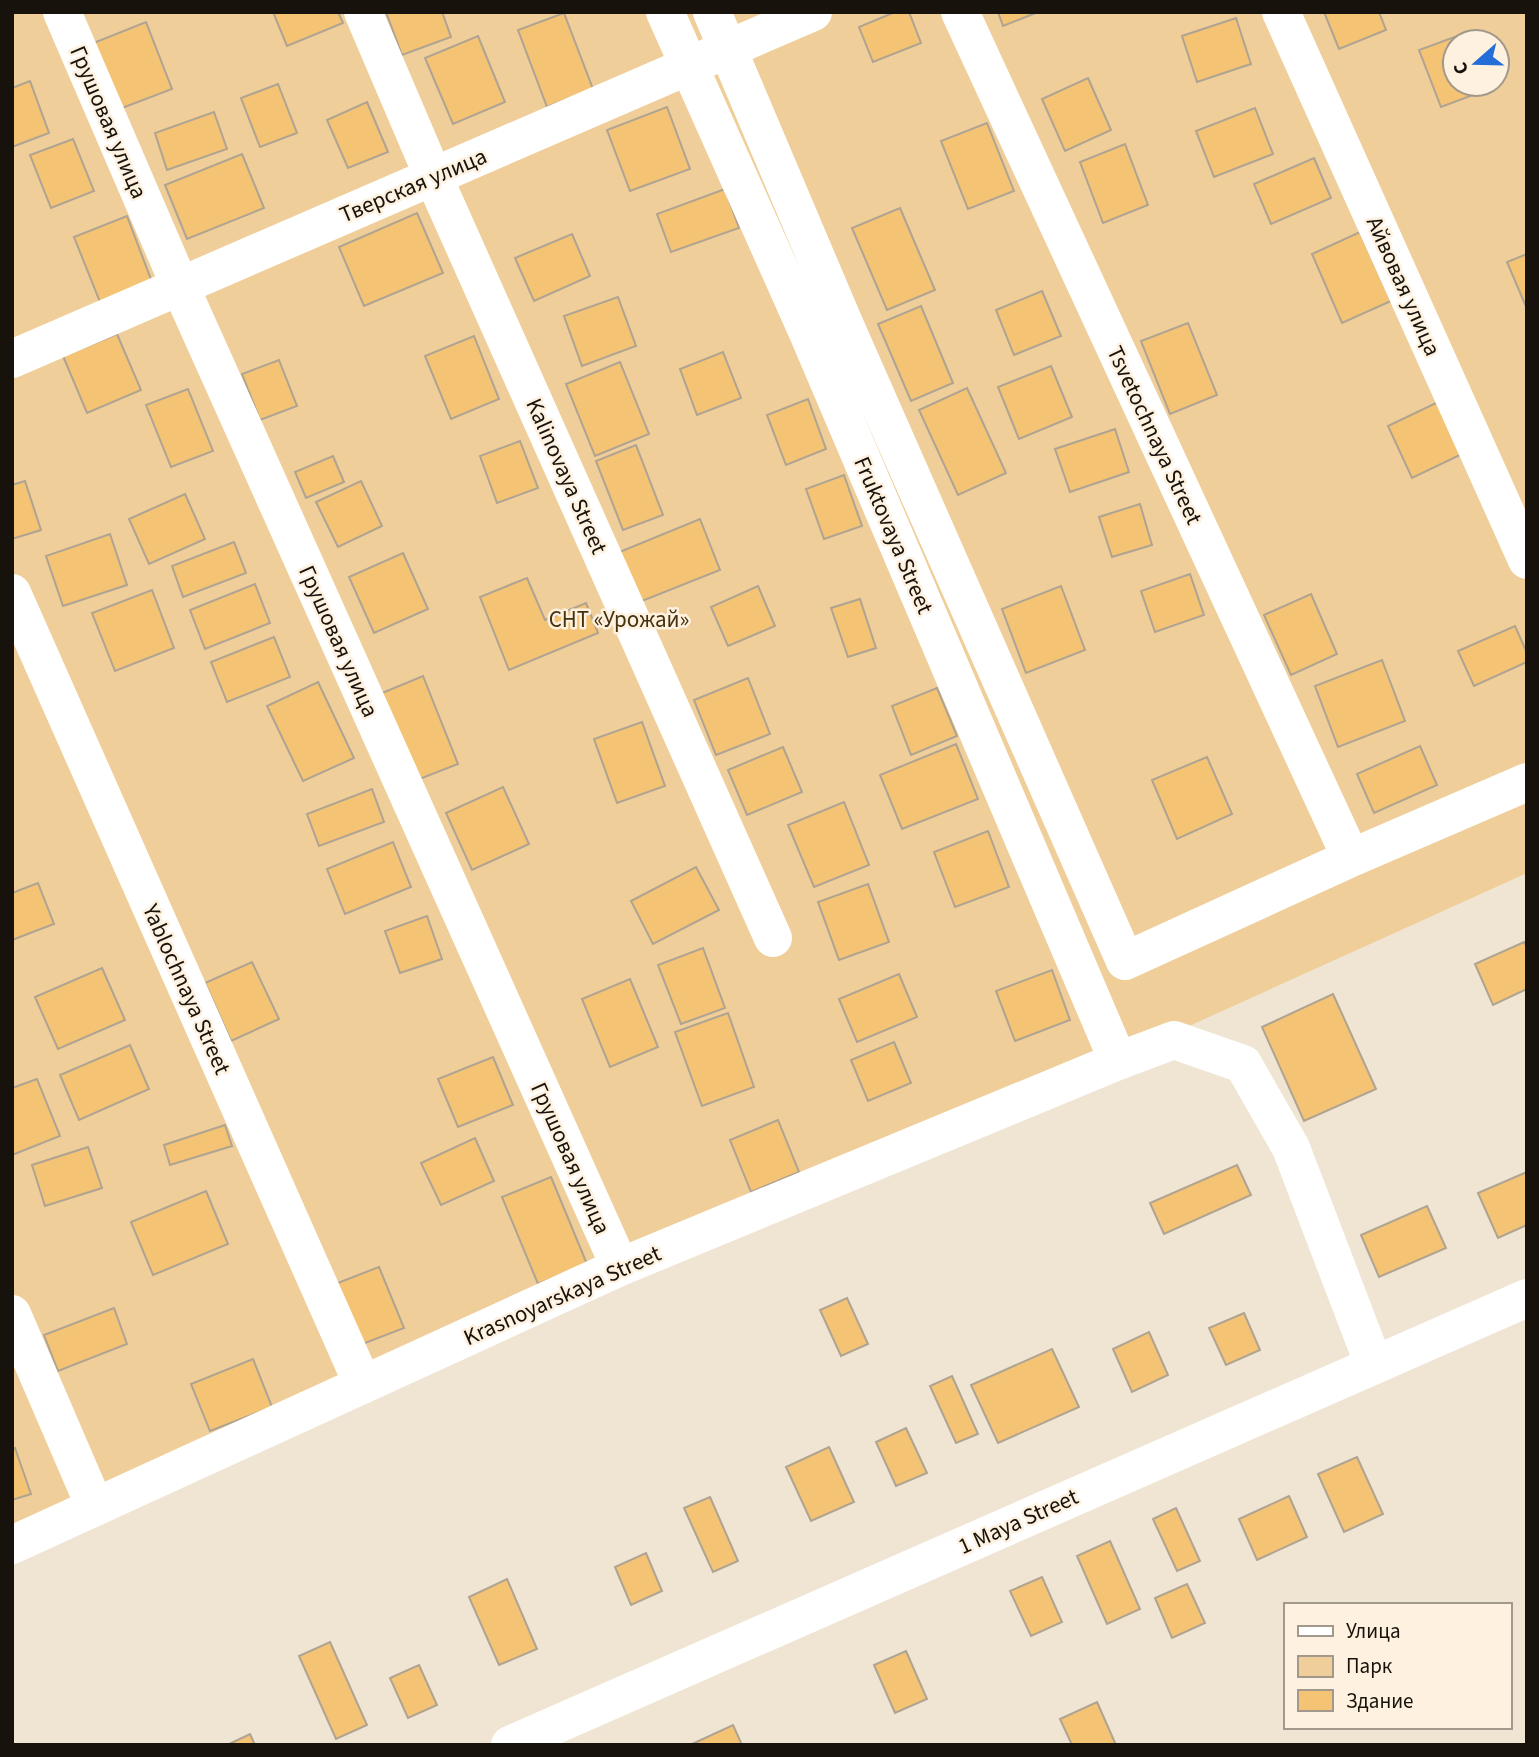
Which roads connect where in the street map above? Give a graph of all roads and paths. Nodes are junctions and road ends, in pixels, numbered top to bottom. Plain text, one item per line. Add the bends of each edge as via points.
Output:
1 (62, 12) edge
2 (363, 12) edge
3 (665, 12) edge
4 (712, 12) edge
5 (813, 12) edge
6 (960, 12) edge
7 (1281, 12) edge
8 (727, 48) junction
9 (688, 65) junction
10 (433, 176) junction
11 (180, 286) junction
12 (12, 359) edge
13 (1527, 560) edge
14 (12, 593) edge
15 (1527, 782) edge
16 (1351, 858) junction
17 (773, 938) dead end
18 (1118, 1060) junction
19 (620, 1267) junction
20 (1527, 1298) edge
21 (12, 1314) edge
22 (1374, 1364) junction
23 (363, 1385) junction
24 (95, 1507) junction
25 (12, 1545) edge
26 (510, 1745) edge

1 - 11 street, Грушовая улица
2 - 10 street, Kalinovaya Street
3 - 9 street, Fruktovaya Street
4 - 8 street
5 - 8 street, Тверская улица
6 - 16 street, Tsvetochnaya Street
7 - 13 street, Айвовая улица
8 - 9 street, Тверская улица
8 - 16 street via 1125,961
9 - 10 street, Тверская улица
9 - 18 street, Fruktovaya Street
10 - 11 street, Тверская улица
10 - 17 street, Kalinovaya Street
11 - 12 street, Тверская улица
11 - 19 street, Грушовая улица
14 - 23 street, Yablochnaya Street
15 - 16 street
18 - 19 street, Krasnoyarskaya Street
18 - 22 street, Krasnoyarskaya Street via 1174,1040 1244,1064 1290,1148
19 - 23 street, Krasnoyarskaya Street
20 - 22 street, 1 Maya Street
21 - 24 street
22 - 26 street, 1 Maya Street
23 - 24 street, Krasnoyarskaya Street
24 - 25 street, Krasnoyarskaya Street

